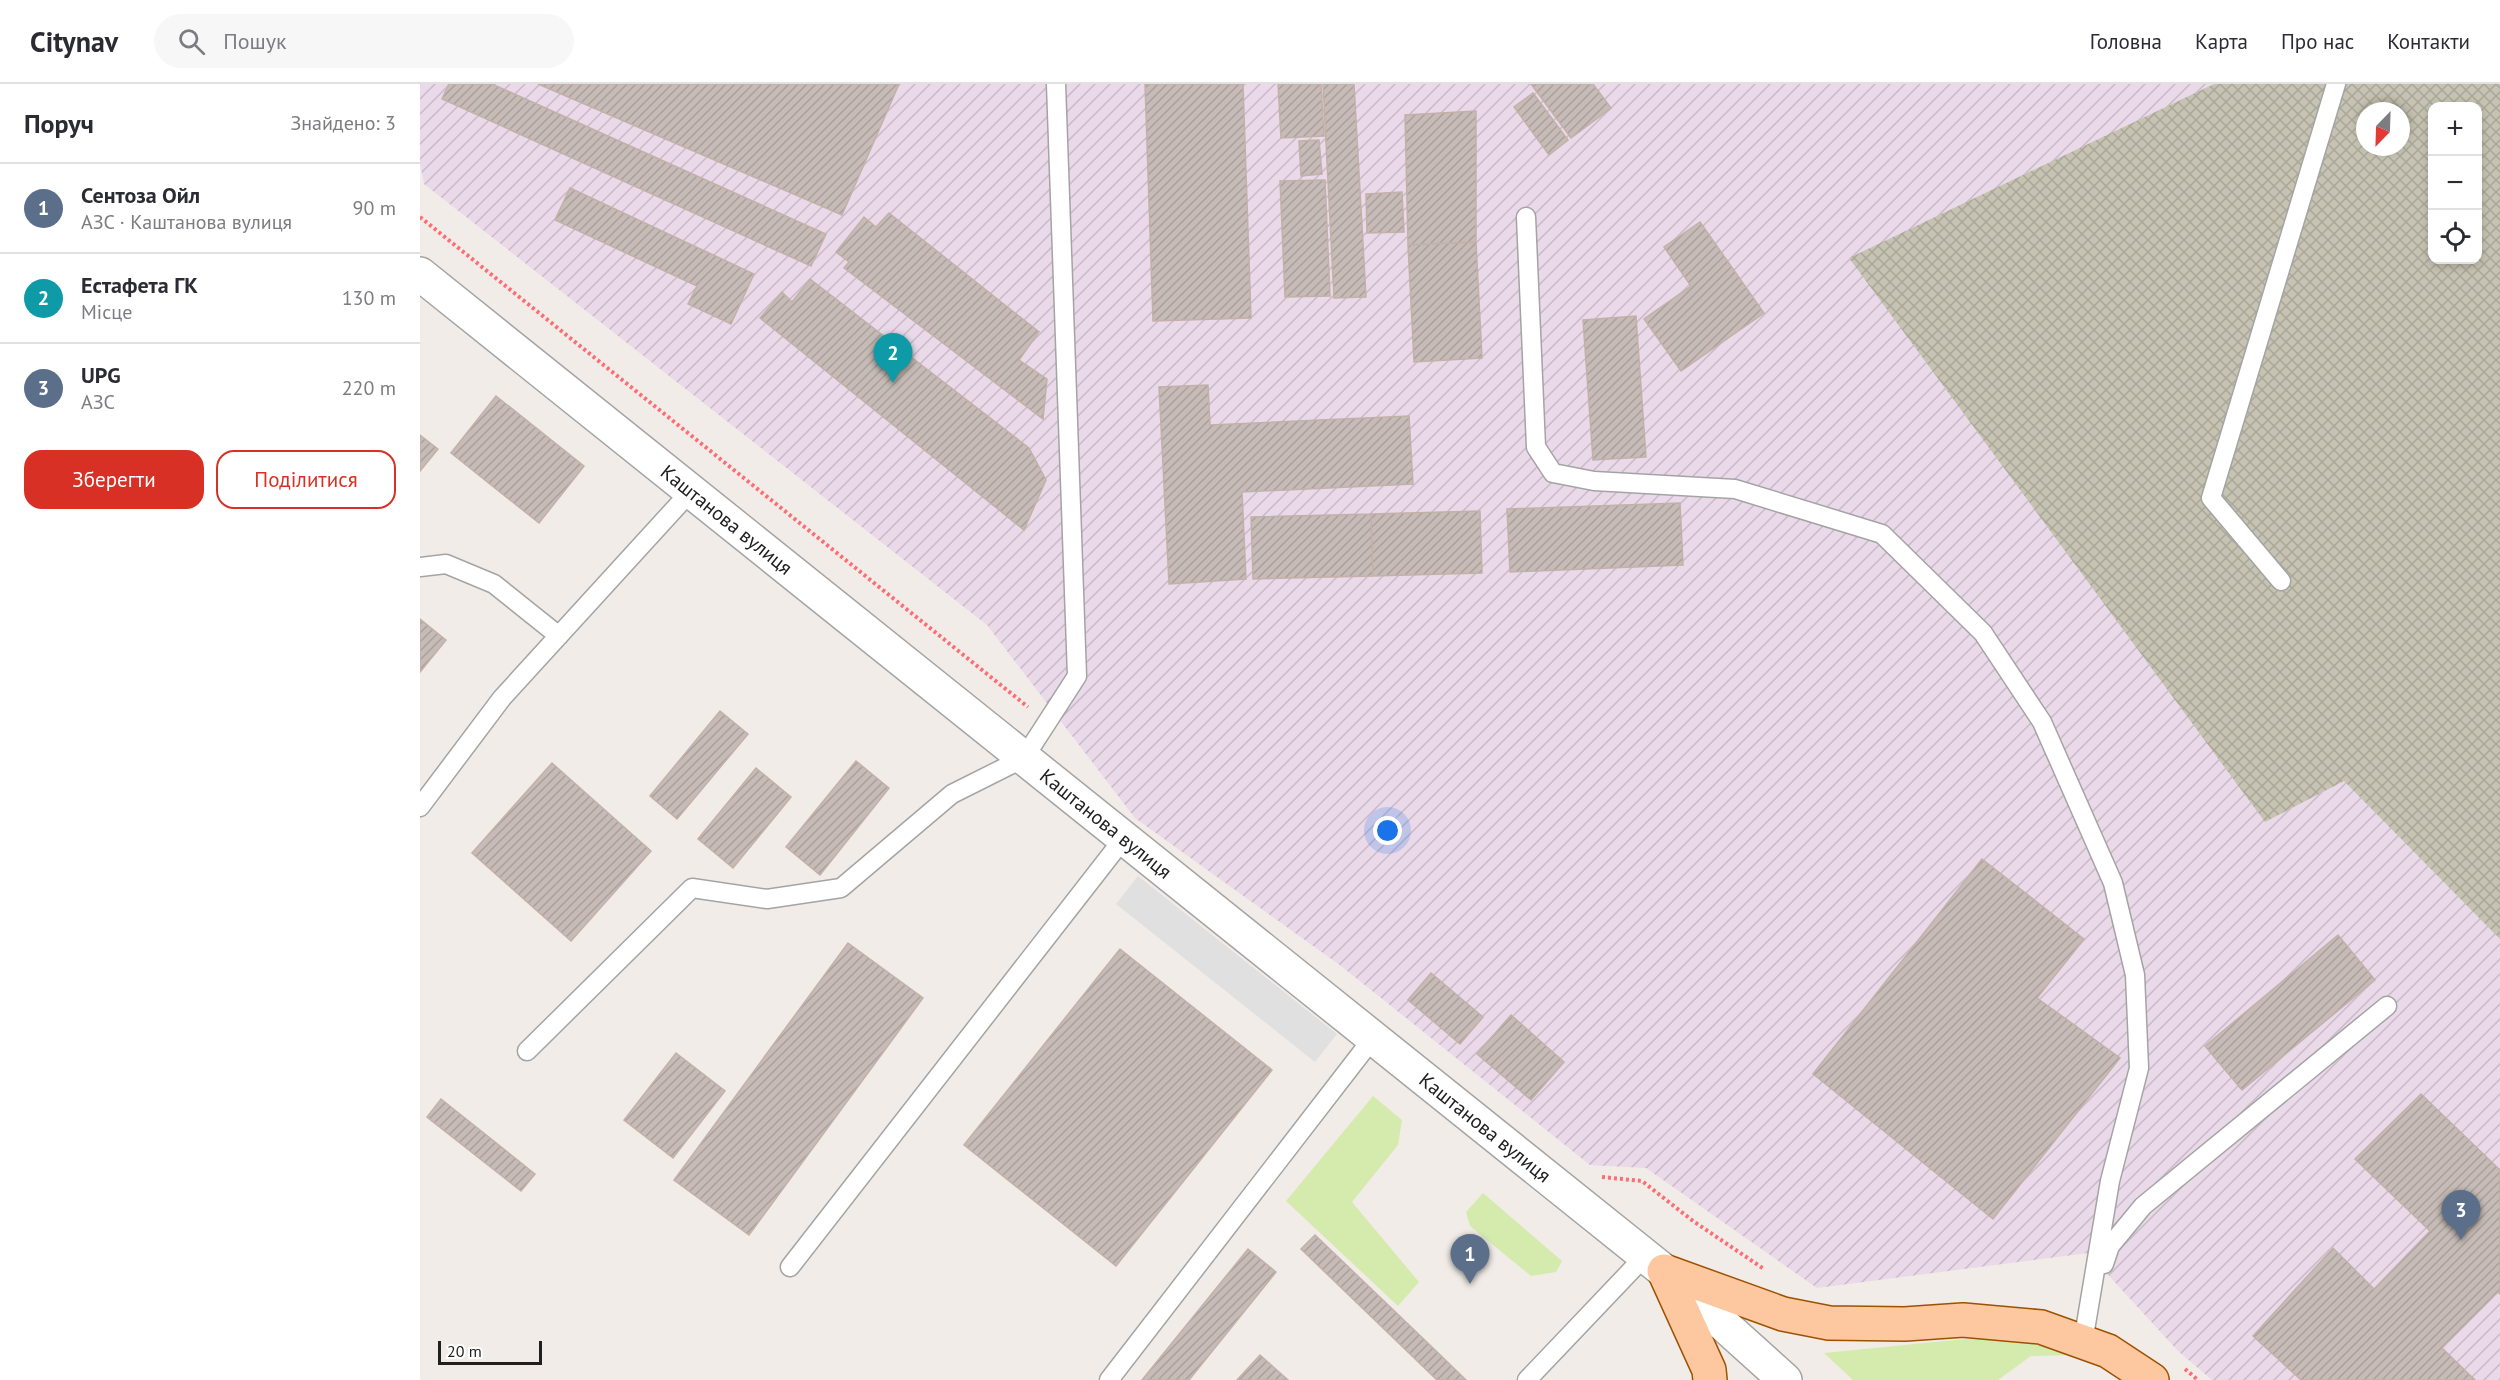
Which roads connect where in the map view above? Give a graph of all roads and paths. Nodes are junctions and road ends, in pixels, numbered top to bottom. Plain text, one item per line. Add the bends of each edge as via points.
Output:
1 (1056, 84) edge
2 (2336, 84) edge
3 (1526, 217) dead end
4 (420, 274) edge
5 (691, 491) junction
6 (420, 567) edge
7 (2281, 581) dead end
8 (559, 636) junction
9 (1024, 758) junction
10 (420, 807) edge
11 (1124, 838) junction
12 (2387, 1006) dead end
13 (1373, 1038) junction
14 (527, 1052) dead end
15 (1655, 1263) junction
16 (790, 1268) dead end
17 (2091, 1302) junction
18 (2083, 1342) junction
19 (1109, 1380) edge
20 (1527, 1380) edge
21 (1710, 1380) edge
22 (1785, 1380) edge
23 (2152, 1380) edge

1 - 9 lane via 1077,676
2 - 7 lane via 2211,498
3 - 17 lane via 1536,447 1553,472 1593,481 1735,489 1882,534 1983,633 2042,722 2113,883 2135,975 2139,1068 2110,1181
4 - 5 street, Каштанова вулиця
5 - 8 lane
5 - 9 street, Каштанова вулиця
6 - 8 lane via 446,564 494,584
8 - 10 lane via 502,698
9 - 11 street, Каштанова вулиця
9 - 14 lane via 952,794 841,888 767,899 692,888
11 - 13 street, Каштанова вулиця
11 - 16 lane
12 - 17 lane via 2143,1206 2110,1246
13 - 15 street, Каштанова вулиця
13 - 19 lane
15 - 18 main road via 1783,1314 1829,1323 1963,1320 2041,1327
15 - 20 lane
15 - 21 main road via 1709,1370
15 - 22 street, Каштанова вулиця
17 - 18 lane
18 - 23 main road via 2108,1351

